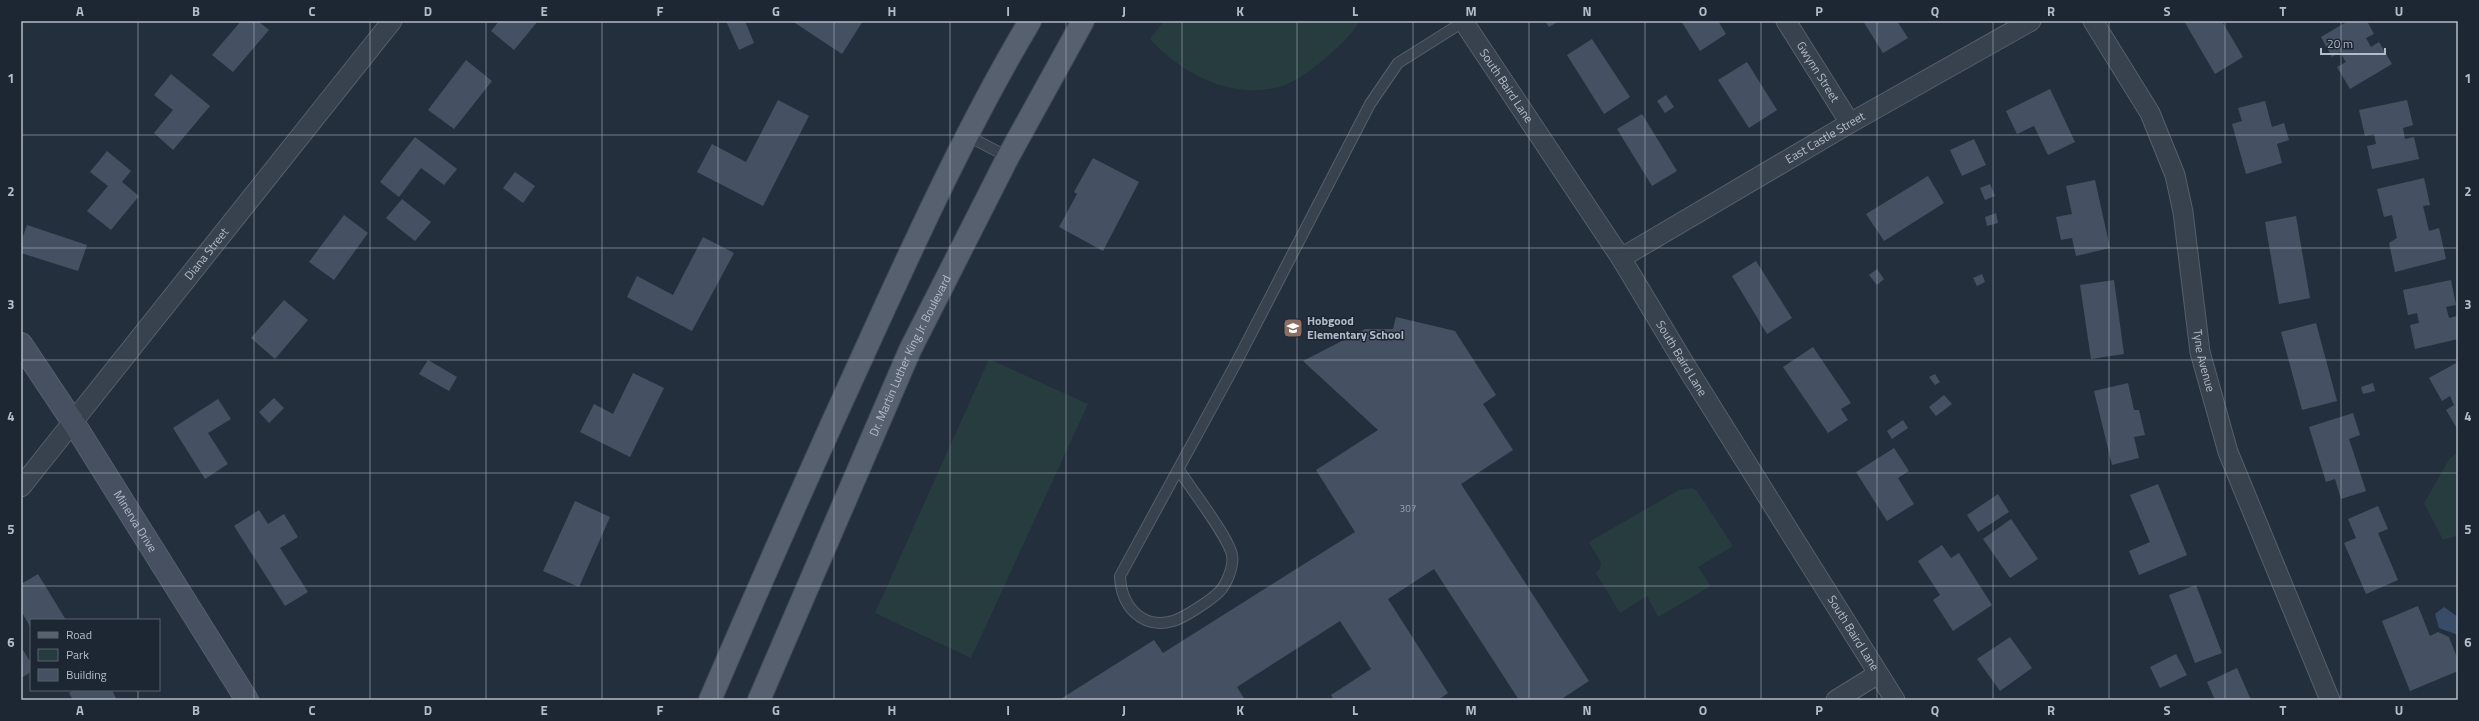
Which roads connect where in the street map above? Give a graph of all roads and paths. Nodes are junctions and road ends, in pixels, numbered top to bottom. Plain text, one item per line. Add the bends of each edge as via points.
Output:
1 (392, 21) edge
2 (1030, 21) edge
3 (1083, 21) edge
4 (1463, 21) edge
5 (1786, 21) edge
6 (2031, 21) edge
7 (2093, 21) edge
8 (1850, 123) junction
9 (968, 136) junction
10 (1008, 157) junction
11 (1621, 258) junction
12 (21, 344) edge
13 (73, 422) junction
14 (1179, 470) junction
15 (21, 487) edge
16 (1878, 674) junction
17 (247, 700) edge
18 (710, 700) edge
19 (759, 700) edge
20 (1836, 700) edge
21 (1895, 700) edge
22 (2330, 700) edge

1 - 13 street, Diana Street
2 - 9 main road
3 - 10 main road, Dr. Martin Luther King Jr. Boulevard
4 - 11 street, South Baird Lane
4 - 14 lane via 1398,63 1370,104
5 - 8 street, Gwynn Street
6 - 8 street, East Castle Street
7 - 22 street, Tyne Avenue via 2150,113 2175,175 2183,212 2200,352 2228,452
8 - 11 street, East Castle Street
9 - 10 lane
9 - 18 main road via 918,233 824,438
10 - 19 main road, Dr. Martin Luther King Jr. Boulevard via 910,350
11 - 16 street, South Baird Lane
12 - 13 street, Minerva Drive
13 - 15 street, Diana Street
13 - 17 street, Minerva Drive
14 - 14 lane via 1120,576 1125,601 1134,614 1148,620 1173,621 1186,614 1220,591 1231,571 1232,556 1226,540
16 - 20 street
16 - 21 street, South Baird Lane

